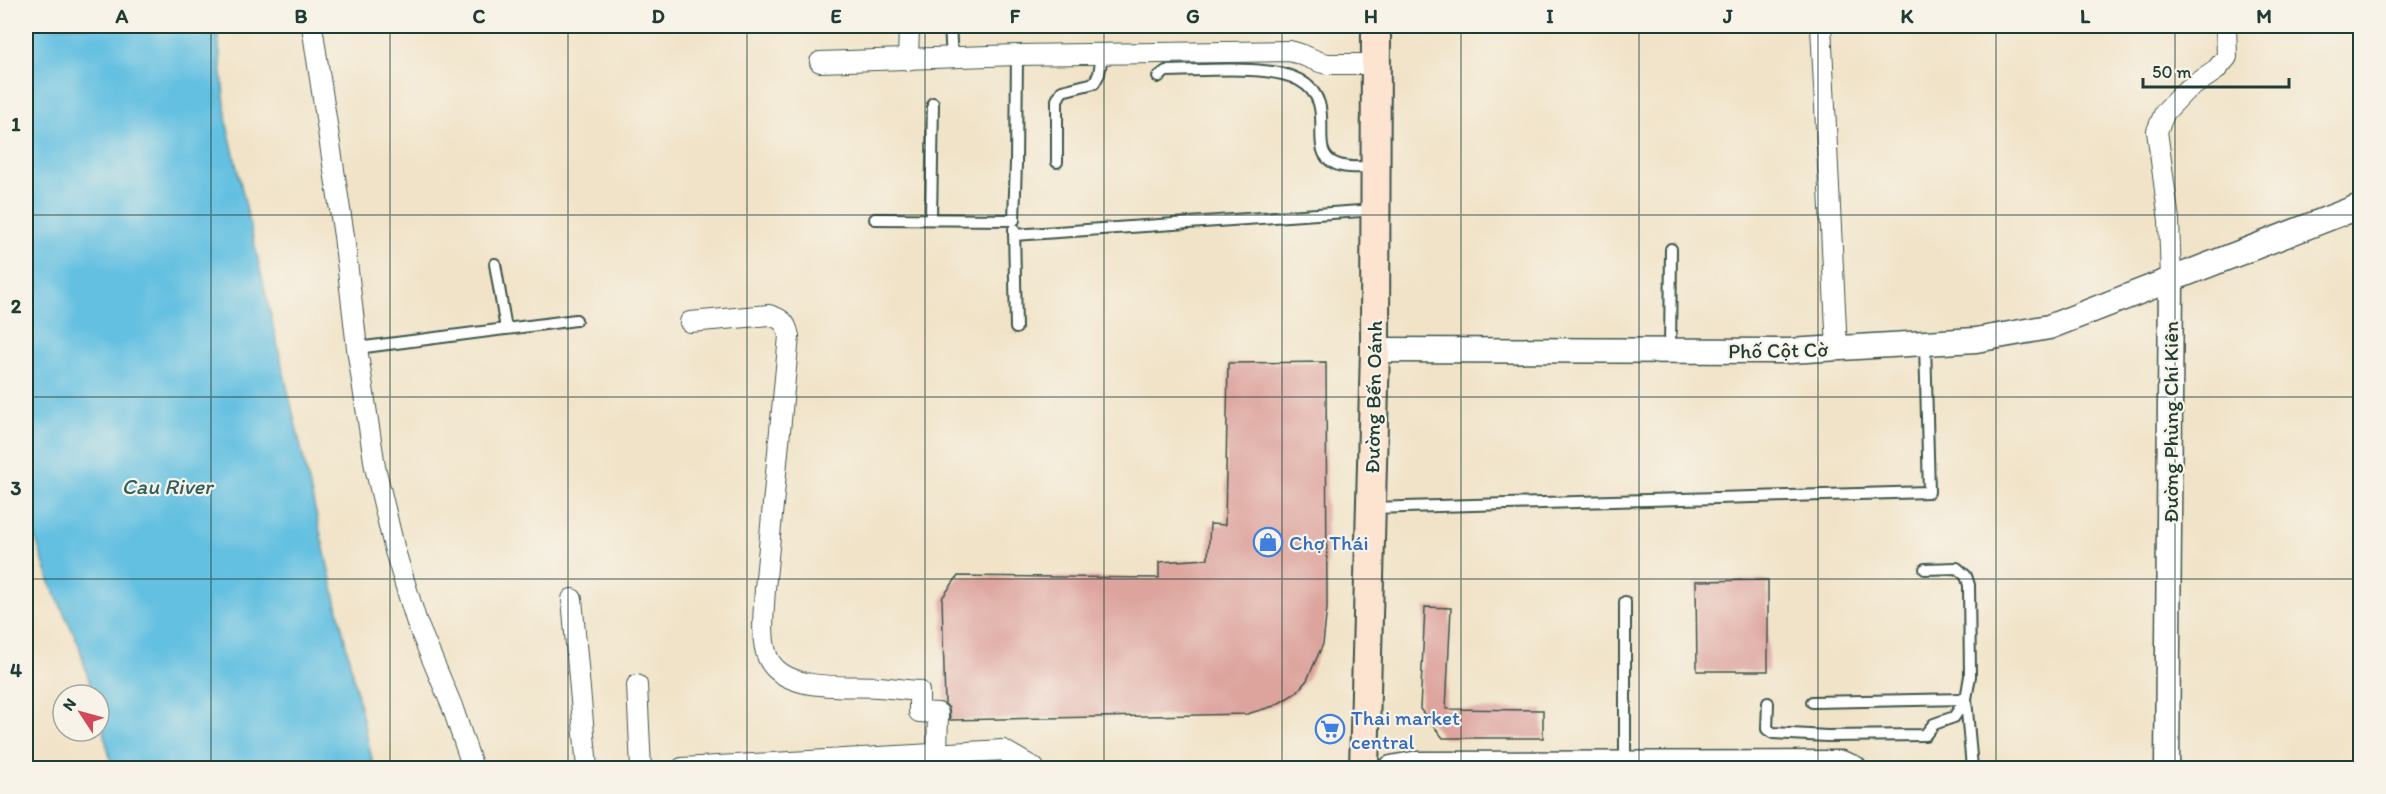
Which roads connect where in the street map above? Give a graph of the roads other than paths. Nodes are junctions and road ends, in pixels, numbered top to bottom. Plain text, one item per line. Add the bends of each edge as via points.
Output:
1 (312, 26) edge
2 (909, 26) edge
3 (950, 26) edge
4 (1376, 26) edge
5 (1821, 26) edge
6 (2226, 26) edge
7 (1102, 55) junction
8 (1017, 56) junction
9 (952, 59) junction
10 (908, 60) junction
11 (820, 62) dead end
12 (1376, 64) junction
13 (1158, 77) dead end
14 (933, 103) dead end
15 (1057, 162) dead end
16 (1375, 167) junction
17 (2361, 206) edge
18 (1375, 210) junction
19 (931, 218) junction
20 (874, 219) dead end
21 (1014, 220) junction
22 (1014, 235) junction
23 (1671, 249) dead end
24 (495, 264) dead end
25 (2171, 279) junction
26 (576, 320) dead end
27 (690, 322) dead end
28 (1016, 328) dead end
29 (506, 329) junction
30 (1925, 344) junction
31 (357, 348) junction
32 (1837, 348) junction
33 (1375, 350) junction
34 (1670, 351) junction
35 (1370, 508) junction
36 (1925, 569) dead end
37 (572, 599) dead end
38 (1625, 602) dead end
39 (637, 685) dead end
40 (1965, 699) junction
41 (1812, 702) dead end
42 (1768, 703) dead end
43 (937, 754) junction
44 (1625, 766) edge
45 (473, 768) edge
46 (587, 768) edge
47 (641, 768) edge
48 (682, 768) edge
49 (1034, 768) edge
50 (1364, 768) edge
51 (1391, 768) edge
52 (1854, 768) edge
53 (1972, 768) edge
54 (2167, 768) edge

1 - 31 street
2 - 10 street
3 - 9 lane
4 - 12 main road, Đường Bến Oánh
5 - 32 street
6 - 25 street via 2227,57 2165,112 2157,131 2169,220
7 - 8 street
7 - 12 street via 1289,51 1320,63
7 - 15 lane via 1094,83 1062,92 1057,100
8 - 9 street
8 - 21 lane
9 - 10 street
10 - 11 street
12 - 16 main road, Đường Bến Oánh
13 - 16 lane via 1166,71 1262,70 1299,80 1314,90 1320,101 1325,157 1335,164
14 - 19 lane
16 - 18 main road, Đường Bến Oánh
17 - 25 street
18 - 22 lane
18 - 33 main road, Đường Bến Oánh
19 - 20 lane
19 - 21 lane
21 - 22 lane
22 - 28 lane
23 - 34 lane
24 - 29 lane
25 - 30 street, Phố Cột Cờ via 2049,327
25 - 54 street, Đường Phùng Chí Kiên
26 - 29 lane
27 - 43 street via 768,315 787,325 765,589 768,658 779,672 795,680 827,686 919,691 919,712 938,713
29 - 31 lane
30 - 32 street, Phố Cột Cờ
30 - 35 lane via 1929,492
31 - 45 street via 375,467 395,551 417,623
32 - 34 street, Phố Cột Cờ
33 - 34 street, Phố Cột Cờ
33 - 35 main road, Đường Bến Oánh
35 - 50 main road, Đường Bến Oánh
36 - 40 lane via 1957,568 1969,585 1970,676
37 - 46 street
38 - 44 lane
39 - 47 street
40 - 41 lane
40 - 42 lane via 1954,717 1934,724 1925,735 1773,733 1767,729
40 - 53 lane
43 - 48 street
43 - 49 street via 1003,750
44 - 51 street via 1413,764
44 - 52 street via 1841,763

